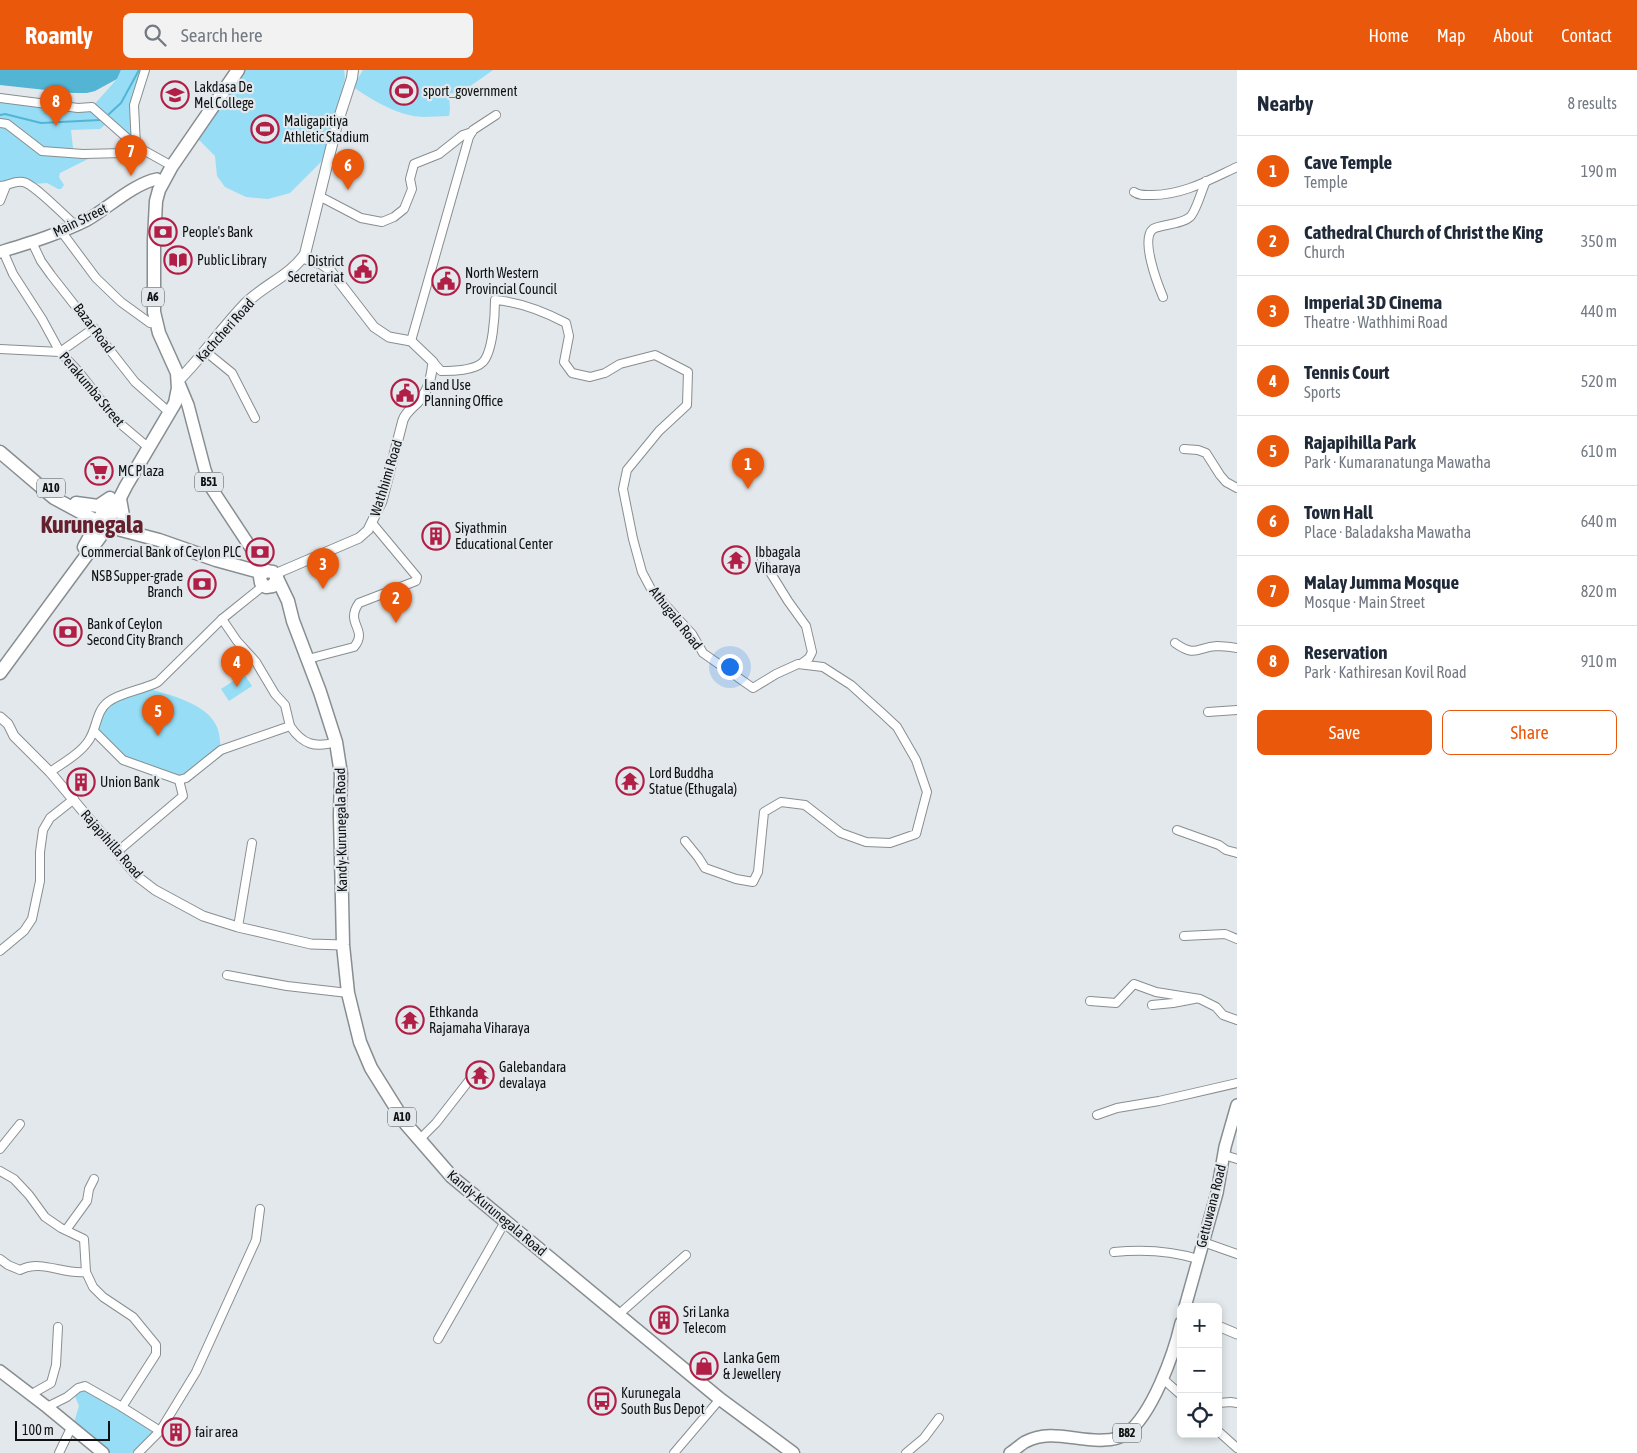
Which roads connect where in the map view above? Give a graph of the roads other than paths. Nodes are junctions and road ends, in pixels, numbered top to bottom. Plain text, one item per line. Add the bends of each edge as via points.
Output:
1 (145, 70) edge
2 (229, 70) edge
3 (238, 70) edge
4 (353, 70) edge
5 (0, 98) edge
6 (496, 115) dead end
7 (0, 123) edge
8 (472, 132) junction
9 (136, 146) junction
10 (169, 164) junction
11 (1237, 167) edge
12 (157, 180) junction
13 (1206, 181) junction
14 (3, 186) edge
15 (1134, 192) dead end
16 (319, 196) junction
17 (0, 201) edge
18 (75, 226) junction
19 (61, 232) junction
20 (32, 242) junction
21 (2, 252) edge
22 (302, 258) junction
23 (1163, 297) dead end
24 (150, 323) junction
25 (94, 328) junction
26 (412, 340) junction
27 (0, 349) edge
28 (205, 351) junction
29 (60, 352) junction
30 (433, 362) junction
31 (178, 381) junction
32 (167, 411) junction
33 (256, 418) dead end
34 (0, 444) edge
35 (146, 446) junction
36 (1184, 449) dead end
37 (0, 452) edge
38 (1237, 488) edge
39 (116, 497) junction
40 (74, 506) junction
41 (104, 520) junction
42 (372, 523) junction
43 (135, 533) junction
44 (88, 549) junction
45 (762, 559) dead end
46 (268, 579) junction
47 (222, 619) junction
48 (1175, 643) dead end
49 (1237, 648) edge
50 (308, 659) junction
51 (0, 662) edge
52 (801, 664) junction
53 (0, 673) edge
54 (1237, 710) edge
55 (1208, 712) dead end
56 (0, 717) edge
57 (290, 726) junction
58 (94, 731) junction
59 (336, 742) junction
60 (50, 772) junction
61 (179, 780) junction
62 (74, 799) junction
63 (1177, 830) dead end
64 (685, 841) dead end
65 (252, 843) dead end
66 (117, 852) junction
67 (1237, 853) edge
68 (238, 927) junction
69 (1184, 936) dead end
70 (1237, 939) edge
71 (343, 946) junction
72 (0, 951) edge
73 (227, 975) dead end
74 (348, 993) junction
75 (1196, 999) junction
76 (1090, 1000) dead end
77 (1152, 1005) dead end
78 (1237, 1020) edge
79 (472, 1078) dead end
80 (1237, 1083) edge
81 (1237, 1105) edge
82 (1097, 1115) dead end
83 (20, 1124) dead end
84 (419, 1140) junction
85 (0, 1149) edge
86 (1224, 1155) junction
87 (1237, 1159) edge
88 (0, 1171) edge
89 (94, 1179) dead end
90 (260, 1209) dead end
91 (506, 1220) junction
92 (66, 1230) junction
93 (1203, 1242) junction
94 (1114, 1252) dead end
95 (686, 1254) dead end
96 (1237, 1254) edge
97 (0, 1259) edge
98 (1198, 1259) junction
99 (86, 1272) junction
100 (1186, 1303) edge
101 (618, 1315) junction
102 (58, 1326) dead end
103 (1222, 1328) edge
104 (1237, 1334) edge
105 (1177, 1335) edge
106 (438, 1339) dead end
107 (0, 1372) edge
108 (1162, 1378) junction
109 (1179, 1393) edge
110 (30, 1395) junction
111 (720, 1399) junction
112 (1222, 1403) edge
113 (1237, 1403) edge
114 (47, 1407) junction
115 (122, 1407) junction
116 (939, 1418) dead end
117 (72, 1428) junction
118 (160, 1431) junction
119 (1222, 1435) edge
120 (1237, 1448) edge
121 (59, 1453) edge
122 (103, 1453) edge
123 (138, 1453) edge
124 (674, 1453) edge
125 (793, 1453) edge
126 (906, 1453) edge
127 (1010, 1453) edge

1 - 9 street via 134,105
2 - 10 highway, A6
3 - 10 highway, A6
4 - 16 main road
5 - 9 street via 92,107
6 - 8 street
7 - 9 street via 7,124 42,151 124,153
8 - 16 street via 463,134 439,154 414,164 410,179 412,189 404,208 394,217 382,222 360,218
8 - 26 street
9 - 10 street
10 - 12 highway, A6
10 - 31 highway, A6 via 156,201 153,297 156,323 176,368
11 - 13 street
12 - 18 main road, Main Street via 143,184
12 - 24 highway, A6 via 150,203 148,227 147,306
13 - 15 street via 1168,195 1138,195
13 - 23 street via 1190,217 1153,229 1150,233 1150,257
14 - 17 street
14 - 18 street via 15,182 30,184
16 - 22 main road
18 - 19 main road, Main Street
19 - 20 main road, Main Street
19 - 24 street via 96,278
20 - 21 main road, Main Street
20 - 25 street, Bazar Road via 50,274
21 - 29 street, Perakumba Street
22 - 26 street via 330,270 374,327 389,337
22 - 28 main road, Kachcheri Road via 246,302
24 - 32 highway, A6 via 171,378
25 - 29 street
25 - 32 street, Bazar Road via 135,382
26 - 30 street
27 - 29 street
28 - 31 main road, Kachcheri Road
28 - 33 street via 232,373
29 - 35 street, Perakumba Street via 117,421
30 - 42 street, Wathhimi Road via 427,390 403,420 382,501
30 - 52 street, Athugala Road via 441,371 459,370 484,361 489,350 495,300 519,304 566,323 569,336 564,362 572,373 590,377 620,364 655,355 688,372 687,405 659,431 627,470 623,489 642,572 651,589 692,634 703,653 754,688
31 - 32 highway, A6 via 176,399
31 - 46 main road, B51 via 212,489
32 - 35 highway, A6
34 - 40 highway, A10
35 - 39 highway, A6
36 - 38 street via 1206,453 1226,482
37 - 40 highway, A10 via 46,492
39 - 40 highway via 98,506
39 - 41 highway, A6
39 - 43 highway via 124,521
40 - 41 highway, A10
40 - 44 highway via 86,526
41 - 43 highway, A10
41 - 44 highway, A6
42 - 46 street, Wathhimi Road via 359,538
42 - 50 street via 417,577 416,581 359,603 354,611 354,620 360,635 354,647
43 - 44 highway via 109,535
43 - 46 highway, A10
44 - 51 highway, A6
44 - 53 highway, A6
45 - 52 street via 806,626 812,652
46 - 47 street
46 - 50 highway, Kandy-Kurunegala Road / A10 via 288,601
47 - 57 street via 285,705
47 - 58 street via 158,682 109,701 99,714
48 - 49 street via 1198,652 1215,646
50 - 59 highway, Kandy-Kurunegala Road / A10
52 - 64 street via 823,667 850,685 897,727 916,760 927,792 916,834 890,843 866,842 841,833 805,805 781,802 764,812 758,872 753,882 705,868
54 - 55 street
56 - 60 street, Rajapihilla Road
57 - 59 street via 298,737 312,744 320,746
57 - 61 street via 221,750
58 - 60 street via 88,742
58 - 61 street via 123,760
59 - 71 highway, Kandy-Kurunegala Road / A10 via 342,774
60 - 62 street, Rajapihilla Road
61 - 66 street via 184,796
62 - 66 street, Rajapihilla Road
62 - 72 street via 50,818 43,830 40,881 32,919 24,931
63 - 67 street
65 - 68 street
66 - 68 street, Rajapihilla Road via 138,877 155,890 204,916
68 - 71 street, Rajapihilla Road via 311,944
69 - 70 street via 1225,934
71 - 74 highway, Kandy-Kurunegala Road / A10
73 - 74 street
74 - 84 highway, Kandy-Kurunegala Road / A10 via 360,1042 371,1068
75 - 76 street via 1156,992 1134,984 1116,1003
75 - 77 street
75 - 78 street
79 - 84 street
80 - 82 street via 1116,1108
81 - 86 main road, Gettuwana Road
83 - 85 street
84 - 91 highway, Kandy-Kurunegala Road / A10 via 452,1177
86 - 87 street
86 - 93 main road, Gettuwana Road
88 - 92 street via 14,1179 45,1217
89 - 92 street via 87,1201
90 - 118 street via 256,1240 196,1372
91 - 101 highway, Kandy-Kurunegala Road / A10
91 - 106 street
92 - 99 street via 84,1238
93 - 96 street
93 - 98 main road, Gettuwana Road
94 - 98 street via 1160,1250
95 - 101 street
97 - 99 street via 20,1270 39,1265
98 - 100 main road, Gettuwana Road
99 - 115 street via 93,1287 133,1317 156,1345 156,1354
101 - 111 highway, Kandy-Kurunegala Road / A10
102 - 110 street via 56,1365 51,1383
103 - 104 street
105 - 108 main road, B82
107 - 110 main road
108 - 109 street
108 - 127 main road, B82 via 1140,1418 1122,1436 1098,1440 1045,1436 1026,1442
110 - 114 main road
111 - 124 street
111 - 125 highway, Kandy-Kurunegala Road / A10
112 - 113 street
114 - 115 street via 84,1386
114 - 117 main road
115 - 118 street
116 - 126 street via 924,1438
117 - 121 street
117 - 122 main road
118 - 123 street
119 - 120 street

